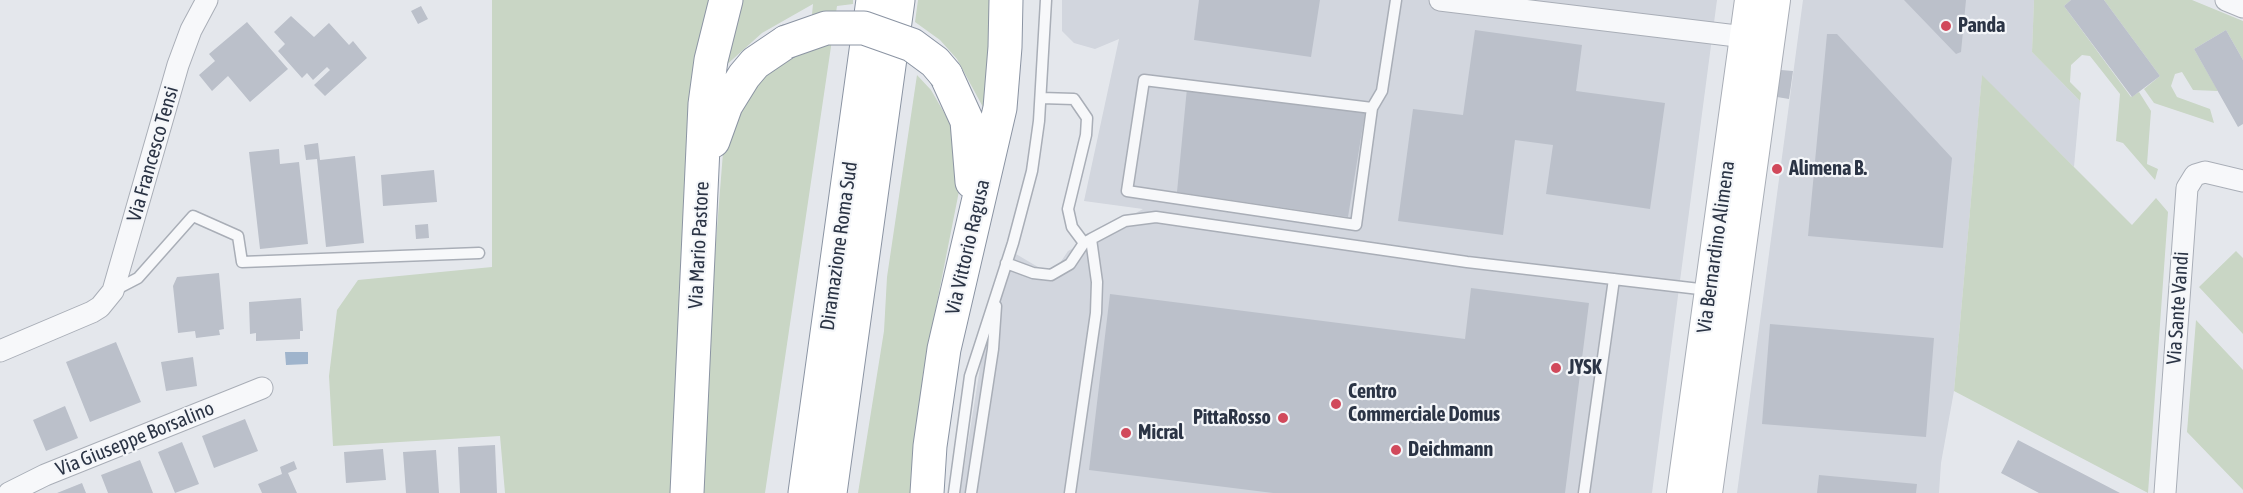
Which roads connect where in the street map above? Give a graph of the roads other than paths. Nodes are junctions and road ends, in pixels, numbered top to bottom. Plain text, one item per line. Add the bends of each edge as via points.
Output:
1 (207, 0) edge
2 (726, 0) edge
3 (873, 0) edge
4 (898, 0) edge
5 (1006, 0) edge
6 (1046, 0) edge
7 (1396, 0) edge
8 (1440, 0) edge
9 (1750, 0) edge
10 (1775, 0) edge
11 (2226, 0) edge
12 (2243, 7) edge
13 (1745, 37) junction
14 (1041, 98) junction
15 (1372, 108) junction
16 (2243, 181) edge
17 (700, 205) junction
18 (1087, 241) junction
19 (478, 253) dead end
20 (967, 255) junction
21 (1006, 263) junction
22 (1614, 279) junction
23 (1710, 290) junction
24 (997, 293) junction
25 (106, 299) junction
26 (0, 351) edge
27 (262, 388) dead end
28 (9, 493) edge
29 (687, 493) edge
30 (805, 493) edge
31 (830, 493) edge
32 (927, 493) edge
33 (954, 493) edge
34 (971, 493) edge
35 (1070, 493) edge
36 (1584, 493) edge
37 (1682, 493) edge
38 (1707, 493) edge
39 (2165, 493) edge

1 - 25 street, Via Francesco Tensi via 178,65
2 - 17 highway, Via Mario Pastore via 707,83
3 - 30 highway, Diramazione Roma Sud
4 - 31 highway, Diramazione Roma Sud
5 - 20 highway, Via Vittorio Ragusa via 1000,108
6 - 14 lane
7 - 15 lane via 1382,91
8 - 13 street
9 - 13 street, Via Bernardino Alimena
10 - 38 street, Via Bernardino Alimena
11 - 12 street
13 - 23 street, Via Bernardino Alimena
14 - 18 lane via 1074,99 1085,111 1086,135 1068,209 1072,227
14 - 21 lane via 1032,171
15 - 15 lane via 1356,225 1126,191 1144,80
16 - 39 street, Via Sante Vandi via 2205,172 2196,175 2187,189
17 - 20 highway, bridge via 713,142 731,95 755,63 786,42 826,28 864,28 912,45 935,62 964,109 972,164
17 - 29 highway, Via Mario Pastore
18 - 21 lane via 1070,264 1051,275
18 - 22 lane via 1125,221 1156,217
18 - 35 lane via 1097,302
19 - 25 lane via 242,262 238,236 193,216 138,278
20 - 32 highway, Via Vittorio Ragusa via 939,380
21 - 24 lane
22 - 23 lane
22 - 36 lane
23 - 37 street, Via Bernardino Alimena
24 - 33 lane via 970,376
24 - 34 lane via 993,349
25 - 26 street
27 - 28 street, Via Giuseppe Borsalino

